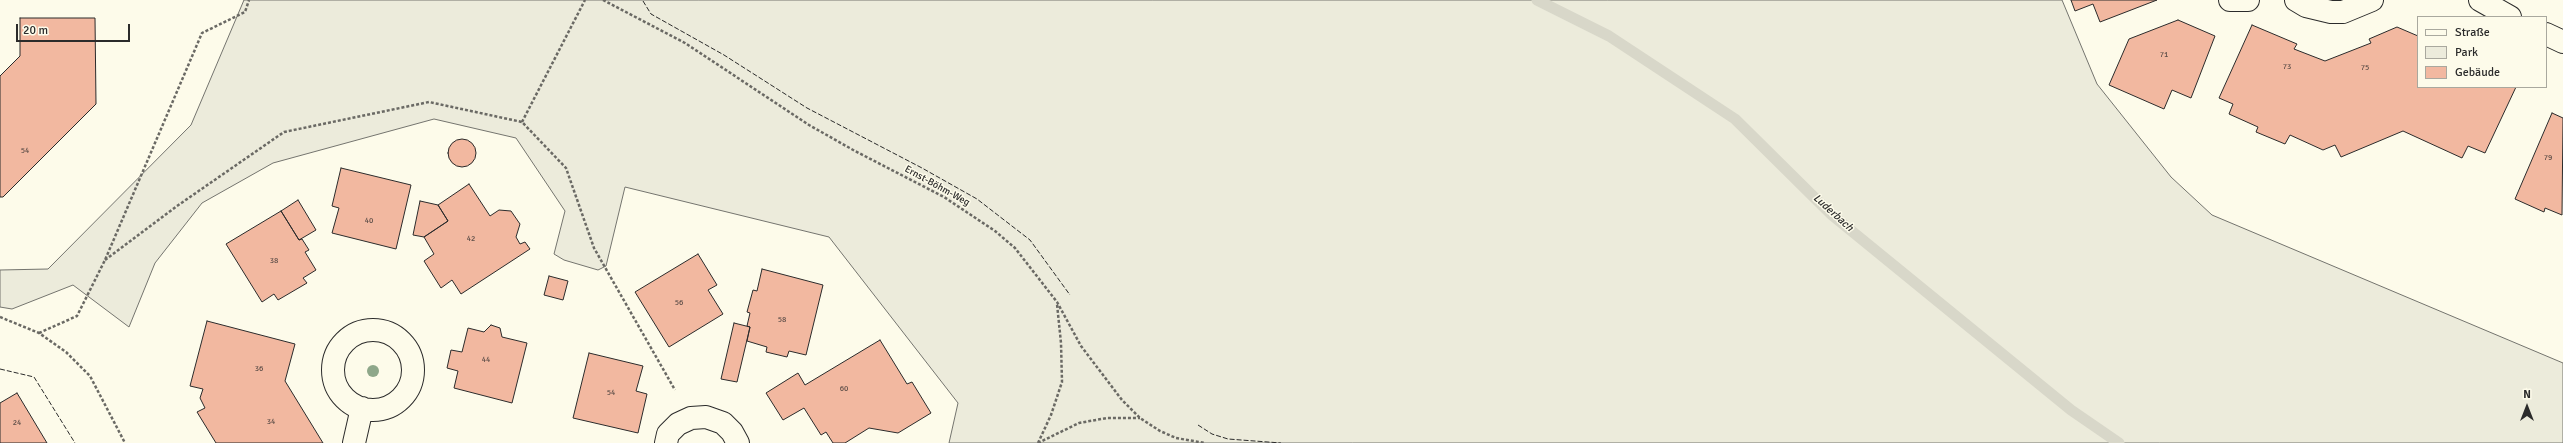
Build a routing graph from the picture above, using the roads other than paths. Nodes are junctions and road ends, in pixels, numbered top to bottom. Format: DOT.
graph roads {
  1 [pos="2230,0"];
  2 [pos="2248,0"];
  3 [pos="2296,0"];
  4 [pos="2372,0"];
  5 [pos="2480,0"];
  6 [pos="2508,16"];
  7 [pos="2547,34"];
  8 [pos="2563,42"];
  9 [pos="362,408"];
  10 [pos="354,443"];
  11 [pos="666,443"];
  12 [pos="738,443"];
  1 -- 2 [label="street"];
  3 -- 4 [label="street"];
  5 -- 6 [label="street"];
  7 -- 8 [label="street"];
  9 -- 10 [label="street"];
  11 -- 12 [label="street"];
}
